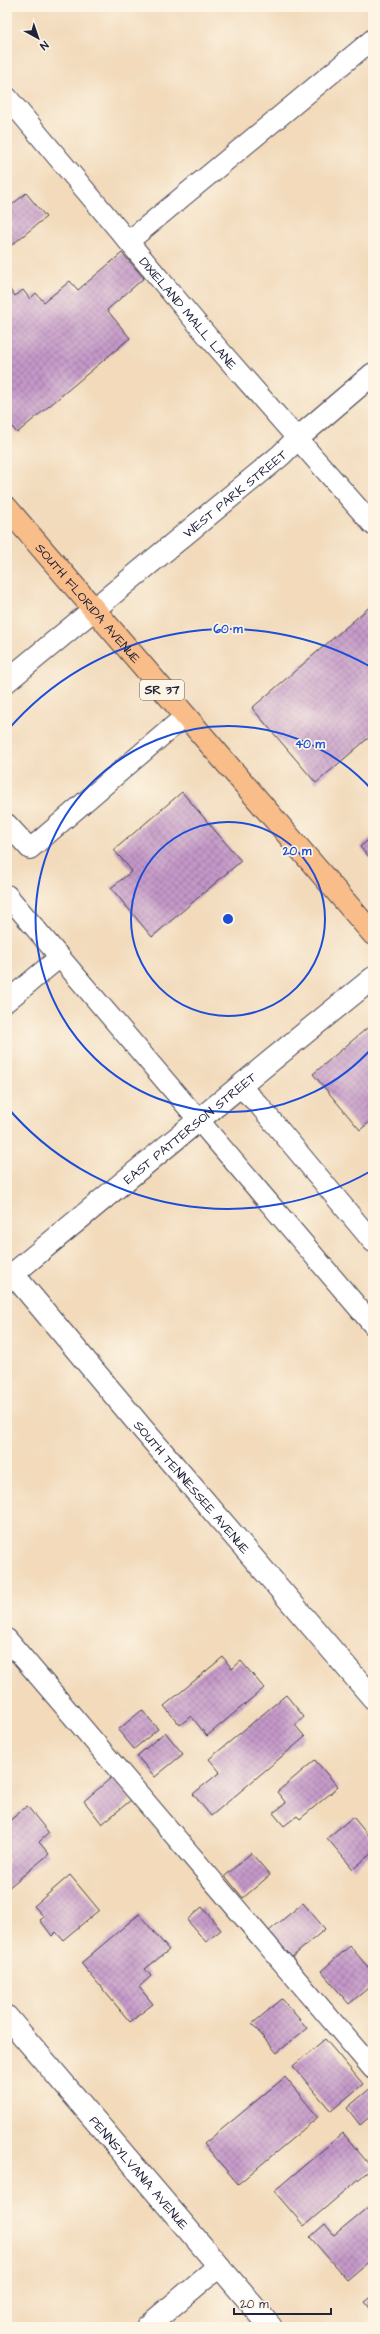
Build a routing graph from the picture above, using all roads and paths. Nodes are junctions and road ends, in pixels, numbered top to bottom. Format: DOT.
graph roads {
  1 [pos="373,39"];
  2 [pos="7,97"];
  3 [pos="130,242"];
  4 [pos="373,374"];
  5 [pos="298,438"];
  6 [pos="7,508"];
  7 [pos="373,525"];
  8 [pos="94,609"];
  9 [pos="7,681"];
  10 [pos="185,716"];
  11 [pos="7,824"];
  12 [pos="7,896"];
  13 [pos="373,934"];
  14 [pos="60,957"];
  15 [pos="373,978"];
  16 [pos="7,1001"];
  17 [pos="239,1086"];
  18 [pos="199,1119"];
  19 [pos="373,1242"];
  20 [pos="10,1277"];
  21 [pos="373,1325"];
  22 [pos="7,1639"];
  23 [pos="373,1698"];
  24 [pos="7,2017"];
  25 [pos="373,2069"];
  26 [pos="219,2266"];
  27 [pos="147,2327"];
  28 [pos="271,2327"];
  1 -- 3 [label="lane"];
  2 -- 3 [label="lane, DIXIELAND MALL LANE"];
  3 -- 5 [label="lane, DIXIELAND MALL LANE"];
  4 -- 5 [label="street, WEST PARK STREET"];
  5 -- 7 [label="lane, DIXIELAND MALL LANE"];
  5 -- 8 [label="street, WEST PARK STREET"];
  6 -- 8 [label="main road, SOUTH FLORIDA AVENUE / SR 37"];
  8 -- 9 [label="street, WEST PARK STREET"];
  8 -- 10 [label="main road, SOUTH FLORIDA AVENUE / SR 37"];
  10 -- 11 [label="lane"];
  10 -- 13 [label="main road, SOUTH FLORIDA AVENUE / SR 37"];
  12 -- 14 [label="lane"];
  14 -- 16 [label="lane"];
  14 -- 18 [label="lane"];
  15 -- 17 [label="street, EAST PATTERSON STREET"];
  17 -- 18 [label="street, EAST PATTERSON STREET"];
  17 -- 19 [label="lane"];
  18 -- 20 [label="street, EAST PATTERSON STREET"];
  18 -- 21 [label="lane"];
  20 -- 23 [label="street, SOUTH TENNESSEE AVENUE"];
  22 -- 25 [label="lane"];
  24 -- 26 [label="street, PENNSYLVANIA AVENUE"];
  26 -- 27 [label="street"];
  26 -- 28 [label="street, PENNSYLVANIA AVENUE"];
}
